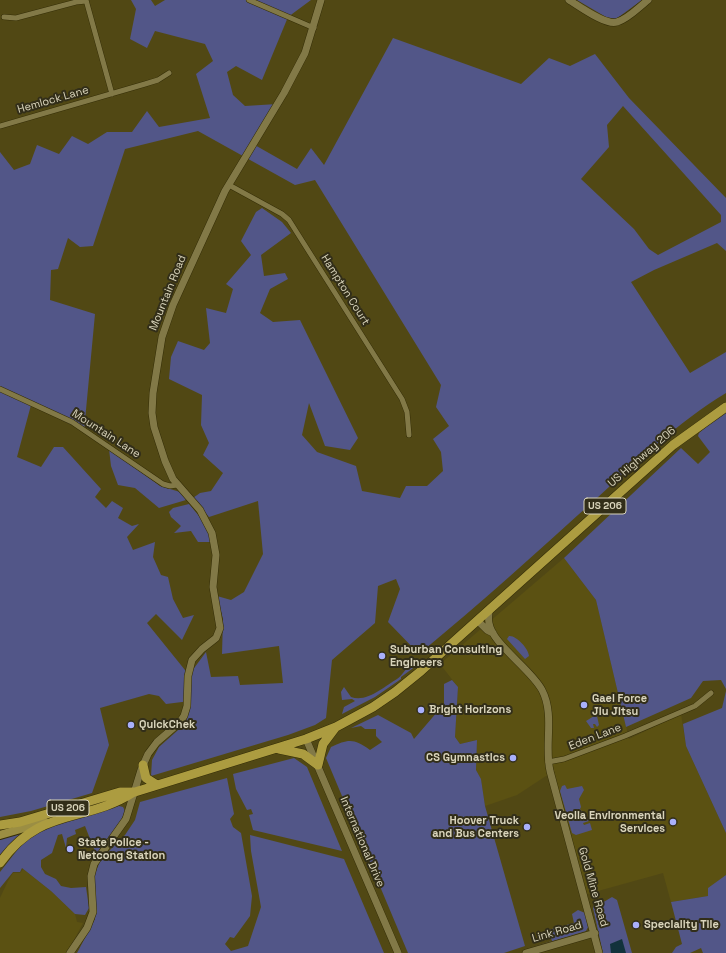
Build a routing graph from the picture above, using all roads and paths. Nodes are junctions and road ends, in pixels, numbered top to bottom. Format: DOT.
graph roads {
  1 [pos="86,0"];
  2 [pos="249,0"];
  3 [pos="322,0"];
  4 [pos="569,0"];
  5 [pos="648,0"];
  6 [pos="4,17"];
  7 [pos="314,28"];
  8 [pos="169,73"];
  9 [pos="112,94"];
  10 [pos="0,126"];
  11 [pos="228,185"];
  12 [pos="0,389"];
  13 [pos="726,407"];
  14 [pos="409,435"];
  15 [pos="177,485"];
  16 [pos="489,610"];
  17 [pos="478,621"];
  18 [pos="493,634"];
  19 [pos="711,693"];
  20 [pos="336,726"];
  21 [pos="306,739"];
  22 [pos="276,749"];
  23 [pos="548,762"];
  24 [pos="143,765"];
  25 [pos="318,765"];
  26 [pos="157,785"];
  27 [pos="135,792"];
  28 [pos="53,820"];
  29 [pos="0,825"];
  30 [pos="0,834"];
  31 [pos="0,863"];
  32 [pos="595,933"];
  33 [pos="70,953"];
  34 [pos="398,953"];
  35 [pos="526,953"];
  36 [pos="599,953"];
  1 -- 6 [label="street"];
  1 -- 9 [label="street"];
  2 -- 7 [label="street"];
  3 -- 7 [label="street, Mountain Road"];
  4 -- 5 [label="street"];
  7 -- 11 [label="street, Mountain Road"];
  8 -- 9 [label="street, Hemlock Lane"];
  9 -- 10 [label="street, Hemlock Lane"];
  11 -- 14 [label="street, Hampton Court"];
  11 -- 15 [label="street, Mountain Road"];
  12 -- 15 [label="street, Mountain Lane"];
  13 -- 16 [label="highway, US Highway 206 / US 206"];
  15 -- 24 [label="street, Mountain Road"];
  16 -- 17 [label="highway, US 206"];
  16 -- 18 [label="street"];
  17 -- 18 [label="street, Gold Mine Road"];
  17 -- 20 [label="highway, US 206"];
  18 -- 23 [label="street, Gold Mine Road"];
  19 -- 23 [label="street, Eden Lane"];
  20 -- 21 [label="highway, US 206"];
  20 -- 25 [label="highway"];
  21 -- 22 [label="highway, US 206"];
  21 -- 25 [label="street, International Drive"];
  22 -- 25 [label="highway"];
  22 -- 26 [label="highway, US 206"];
  23 -- 32 [label="street, Gold Mine Road"];
  24 -- 26 [label="highway"];
  24 -- 27 [label="street, Mountain Road"];
  25 -- 34 [label="street, International Drive"];
  26 -- 27 [label="highway, US 206"];
  27 -- 28 [label="highway, US 206"];
  27 -- 29 [label="highway, US 206"];
  27 -- 33 [label="street, Mountain Road"];
  28 -- 30 [label="main road"];
  28 -- 31 [label="highway, US 206"];
  32 -- 35 [label="street, Link Road"];
  32 -- 36 [label="street, Gold Mine Road"];
}
